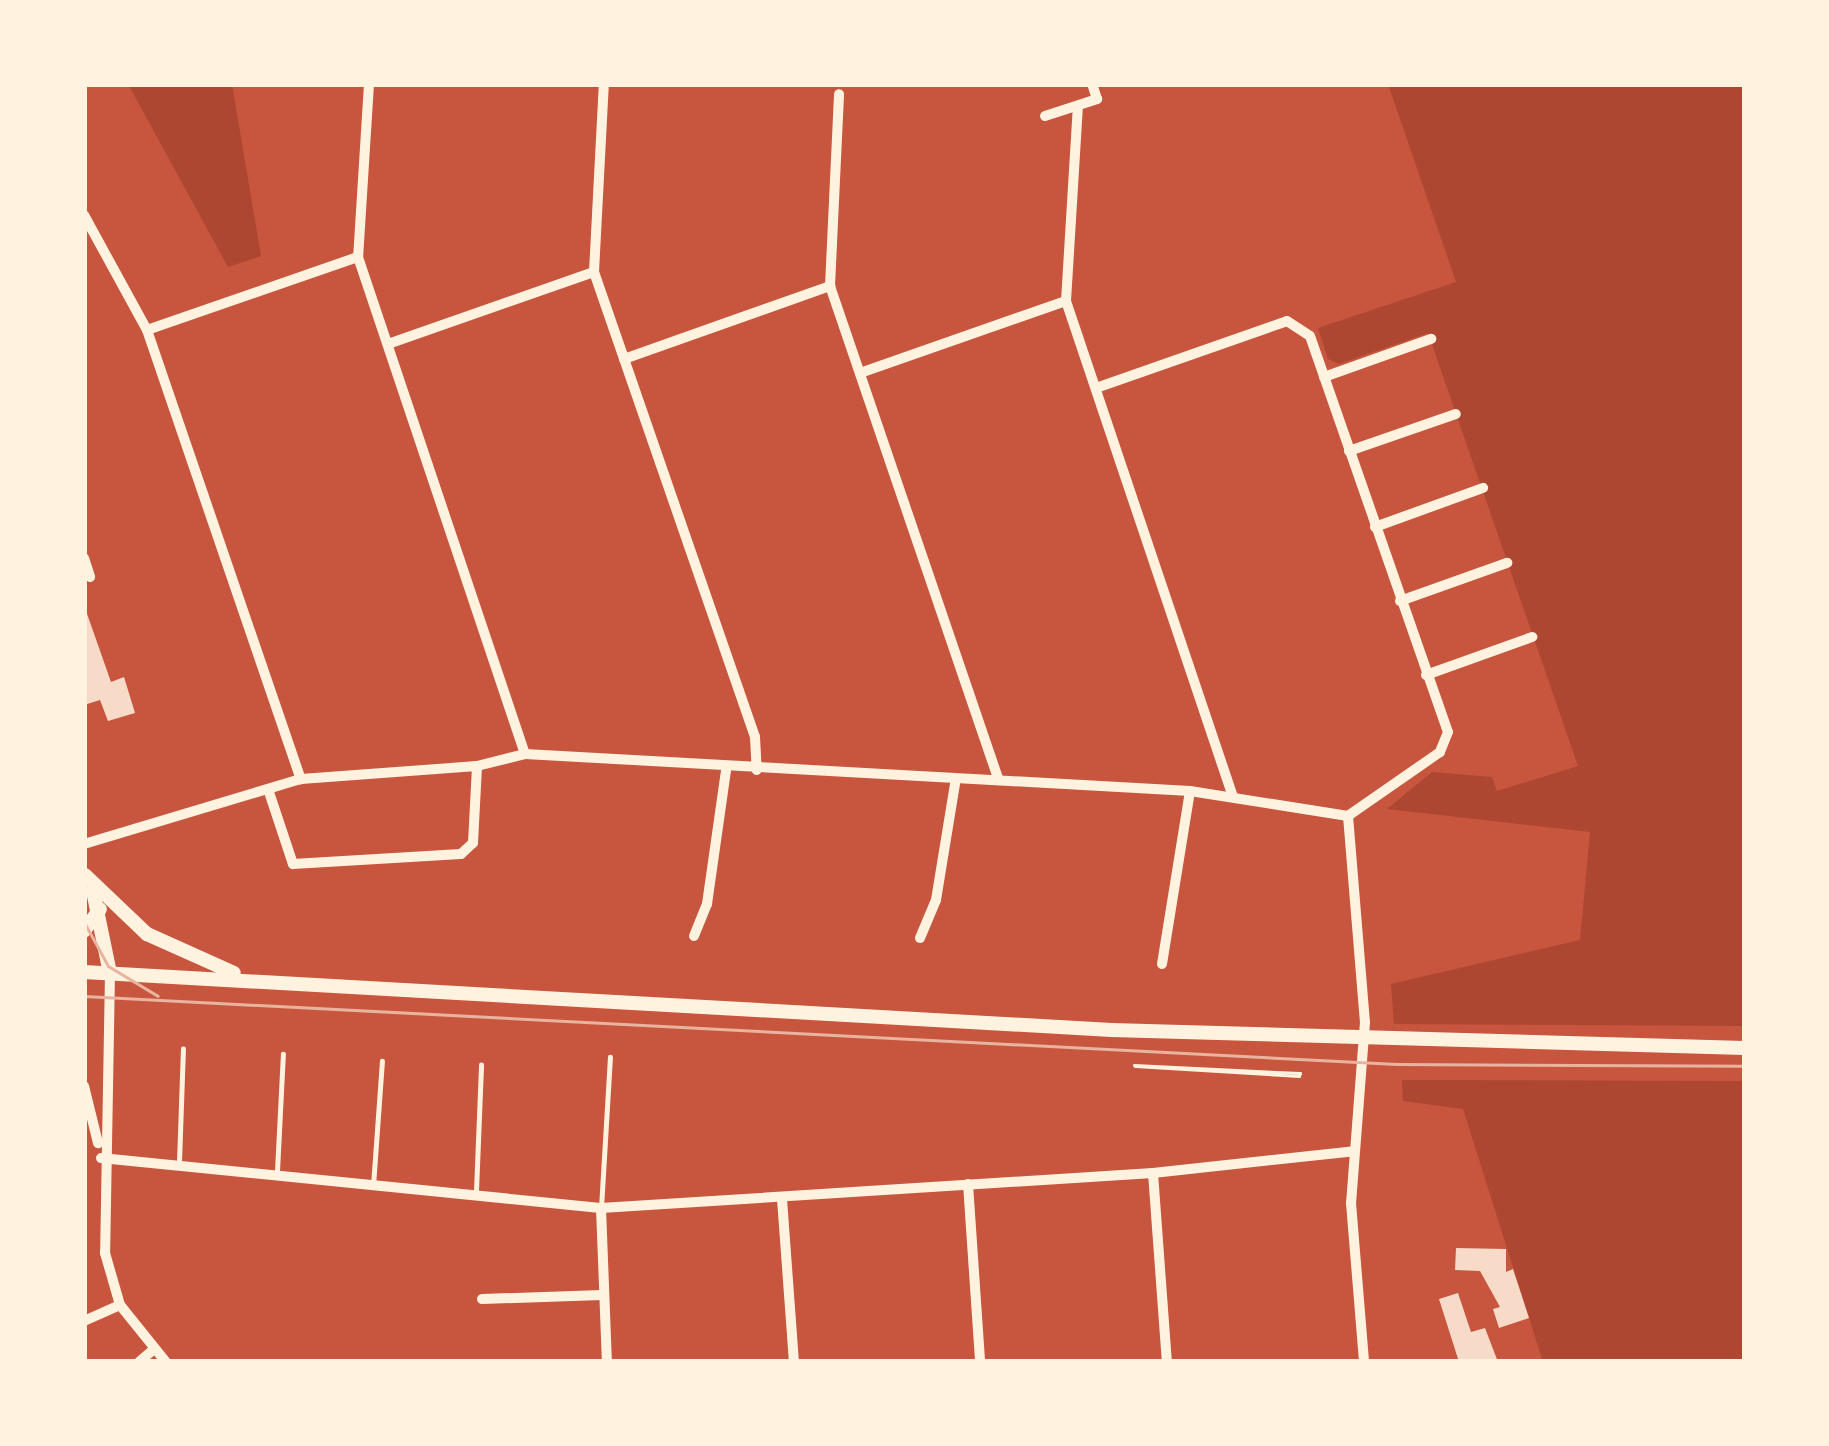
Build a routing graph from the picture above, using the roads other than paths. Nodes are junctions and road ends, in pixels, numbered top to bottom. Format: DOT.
graph roads {
  1 [pos="370,84"];
  2 [pos="604,84"];
  3 [pos="1091,84"];
  4 [pos="839,94"];
  5 [pos="1078,106"];
  6 [pos="1045,116"];
  7 [pos="84,215"];
  8 [pos="358,257"];
  9 [pos="594,272"];
  10 [pos="830,286"];
  11 [pos="1066,302"];
  12 [pos="148,330"];
  13 [pos="1431,339"];
  14 [pos="388,344"];
  15 [pos="624,358"];
  16 [pos="860,373"];
  17 [pos="1324,377"];
  18 [pos="1096,388"];
  19 [pos="1456,415"];
  20 [pos="1349,452"];
  21 [pos="1483,488"];
  22 [pos="1375,526"];
  23 [pos="84,558"];
  24 [pos="1507,563"];
  25 [pos="90,577"];
  26 [pos="1400,601"];
  27 [pos="1532,637"];
  28 [pos="1426,675"];
  29 [pos="525,754"];
  30 [pos="477,766"];
  31 [pos="726,770"];
  32 [pos="757,770"];
  33 [pos="998,778"];
  34 [pos="302,779"];
  35 [pos="955,784"];
  36 [pos="1190,791"];
  37 [pos="268,792"];
  38 [pos="1234,797"];
  39 [pos="1348,817"];
  40 [pos="84,844"];
  41 [pos="85,874"];
  42 [pos="100,909"];
  43 [pos="84,931"];
  44 [pos="694,936"];
  45 [pos="920,938"];
  46 [pos="1162,964"];
  47 [pos="84,972"];
  48 [pos="110,973"];
  49 [pos="256,980"];
  50 [pos="1363,1040"];
  51 [pos="1745,1048"];
  52 [pos="183,1049"];
  53 [pos="283,1054"];
  54 [pos="610,1058"];
  55 [pos="382,1061"];
  56 [pos="481,1065"];
  57 [pos="84,1086"];
  58 [pos="1354,1151"];
  59 [pos="101,1158"];
  60 [pos="178,1168"];
  61 [pos="1153,1173"];
  62 [pos="277,1177"];
  63 [pos="968,1184"];
  64 [pos="373,1186"];
  65 [pos="476,1197"];
  66 [pos="782,1199"];
  67 [pos="601,1208"];
  68 [pos="602,1295"];
  69 [pos="482,1299"];
  70 [pos="121,1305"];
  71 [pos="84,1321"];
  72 [pos="153,1350"];
  73 [pos="139,1362"];
  74 [pos="166,1362"];
  75 [pos="607,1362"];
  76 [pos="794,1362"];
  77 [pos="980,1362"];
  78 [pos="1167,1362"];
  79 [pos="1364,1362"];
  1 -- 8 [label="street"];
  2 -- 9 [label="street"];
  3 -- 5 [label="street"];
  4 -- 10 [label="street"];
  5 -- 6 [label="street"];
  5 -- 11 [label="street"];
  7 -- 12 [label="street"];
  8 -- 12 [label="street"];
  8 -- 14 [label="street"];
  9 -- 14 [label="street"];
  9 -- 15 [label="street"];
  10 -- 15 [label="street"];
  10 -- 16 [label="street"];
  11 -- 16 [label="street"];
  11 -- 18 [label="street"];
  12 -- 34 [label="street"];
  13 -- 17 [label="street"];
  14 -- 29 [label="street"];
  15 -- 32 [label="street"];
  16 -- 33 [label="street"];
  17 -- 18 [label="street"];
  17 -- 20 [label="street"];
  18 -- 38 [label="street"];
  19 -- 20 [label="street"];
  20 -- 22 [label="street"];
  21 -- 22 [label="street"];
  22 -- 26 [label="street"];
  23 -- 25 [label="street"];
  24 -- 26 [label="street"];
  26 -- 28 [label="street"];
  27 -- 28 [label="street"];
  28 -- 39 [label="street"];
  29 -- 30 [label="street"];
  29 -- 31 [label="street"];
  30 -- 34 [label="street"];
  30 -- 37 [label="street"];
  31 -- 32 [label="street"];
  31 -- 44 [label="street"];
  32 -- 35 [label="street"];
  33 -- 35 [label="street"];
  33 -- 36 [label="street"];
  34 -- 37 [label="street"];
  35 -- 45 [label="street"];
  36 -- 38 [label="street"];
  36 -- 46 [label="street"];
  37 -- 40 [label="street"];
  38 -- 39 [label="street"];
  39 -- 50 [label="street"];
  41 -- 42 [label="street"];
  41 -- 49 [label="street"];
  42 -- 43 [label="street"];
  42 -- 48 [label="street"];
  47 -- 48 [label="street"];
  48 -- 49 [label="street"];
  48 -- 59 [label="street"];
  49 -- 50 [label="street"];
  50 -- 51 [label="street"];
  50 -- 58 [label="street"];
  52 -- 60 [label="lane"];
  53 -- 62 [label="lane"];
  54 -- 67 [label="lane"];
  55 -- 64 [label="lane"];
  56 -- 65 [label="lane"];
  57 -- 59 [label="street"];
  58 -- 61 [label="street"];
  58 -- 79 [label="street"];
  59 -- 60 [label="street"];
  59 -- 70 [label="street"];
  60 -- 62 [label="street"];
  61 -- 63 [label="street"];
  61 -- 78 [label="street"];
  62 -- 64 [label="street"];
  63 -- 66 [label="street"];
  63 -- 77 [label="street"];
  64 -- 65 [label="street"];
  65 -- 67 [label="street"];
  66 -- 67 [label="street"];
  66 -- 76 [label="street"];
  67 -- 68 [label="street"];
  68 -- 69 [label="street"];
  68 -- 75 [label="street"];
  70 -- 71 [label="street"];
  70 -- 72 [label="street"];
  72 -- 73 [label="street"];
  72 -- 74 [label="street"];
}
